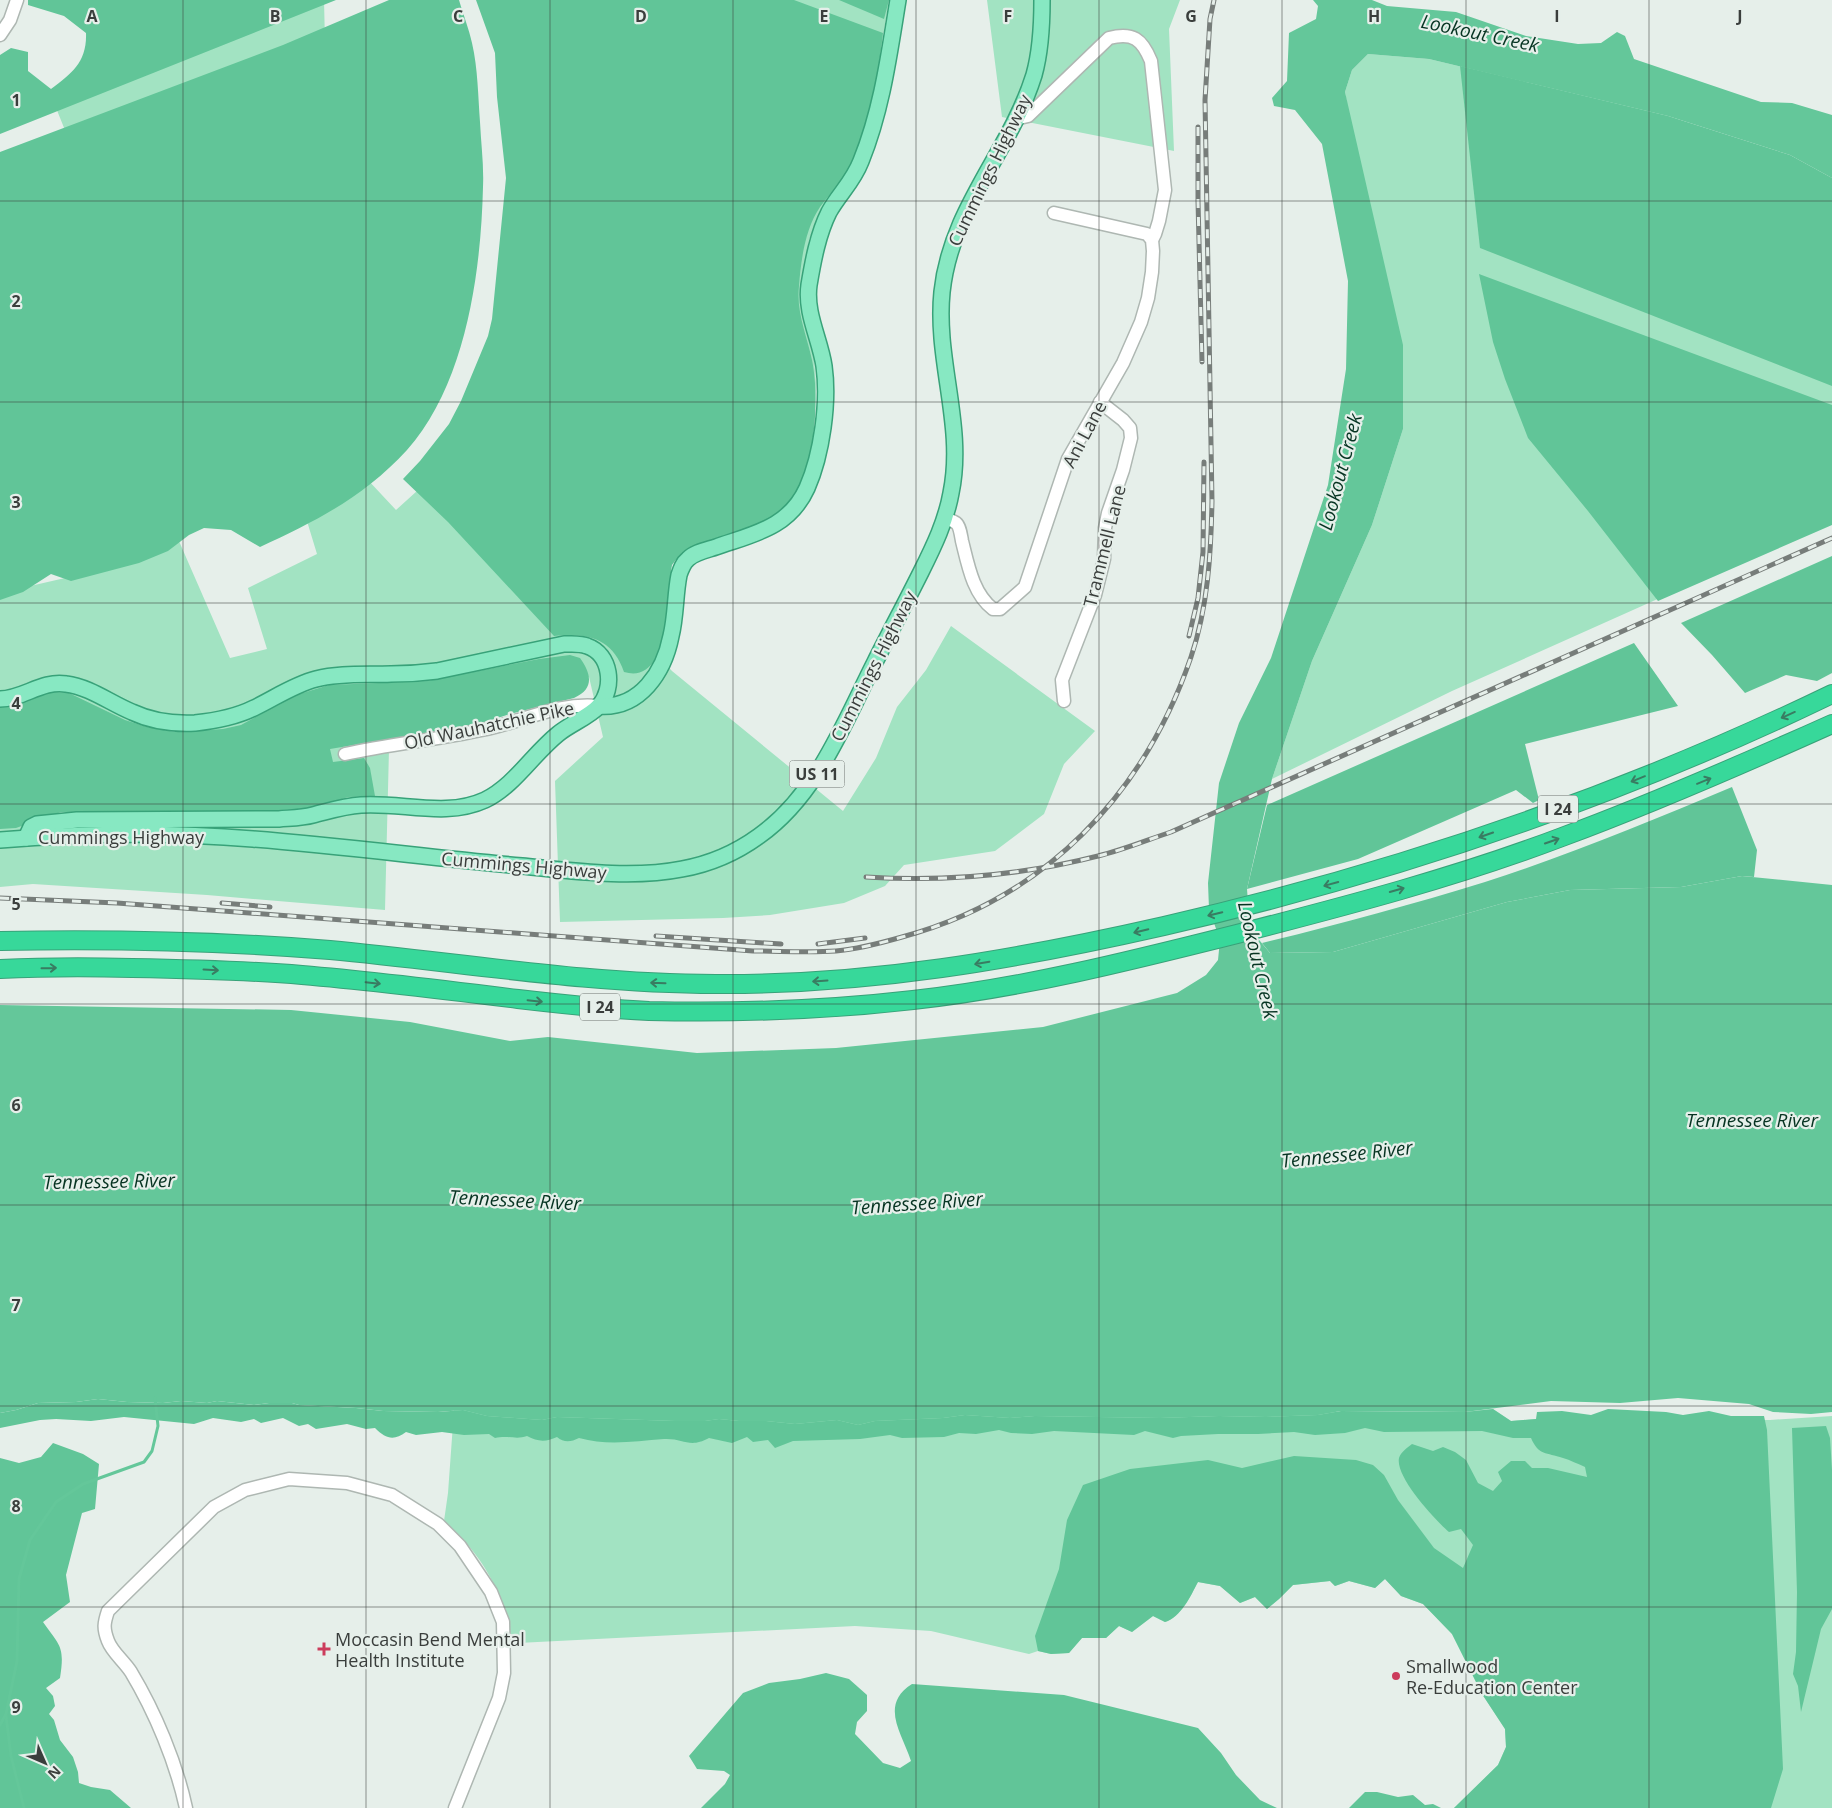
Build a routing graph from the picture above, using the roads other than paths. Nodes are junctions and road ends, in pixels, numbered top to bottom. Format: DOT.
graph roads {
  1 [pos="17,0"];
  2 [pos="898,0"];
  3 [pos="1042,0"];
  4 [pos="0,35"];
  5 [pos="1015,119"];
  6 [pos="1054,213"];
  7 [pos="1152,240"];
  8 [pos="1100,402"];
  9 [pos="944,518"];
  10 [pos="1832,694"];
  11 [pos="0,699"];
  12 [pos="1064,701"];
  13 [pos="599,706"];
  14 [pos="1832,724"];
  15 [pos="345,754"];
  16 [pos="26,838"];
  17 [pos="0,840"];
  18 [pos="0,941"];
  19 [pos="0,969"];
  20 [pos="186,1808"];
  21 [pos="455,1808"];
  1 -- 4 [label="street"];
  2 -- 13 [label="main road, Old Wauhatchie Pike"];
  3 -- 5 [label="main road, Cummings Highway / US 11"];
  5 -- 7 [label="street, Ani Lane"];
  5 -- 9 [label="main road, Cummings Highway / US 11"];
  6 -- 7 [label="street"];
  7 -- 8 [label="street, Ani Lane"];
  8 -- 9 [label="street, Ani Lane"];
  8 -- 12 [label="street, Trammell Lane"];
  9 -- 16 [label="main road, Cummings Highway / US 11"];
  10 -- 18 [label="highway, I 24, one-way"];
  11 -- 13 [label="main road"];
  13 -- 15 [label="street, Old Wauhatchie Pike"];
  13 -- 16 [label="main road"];
  19 -- 14 [label="highway, I 24, one-way"];
  16 -- 17 [label="main road, Cummings Highway / US 11"];
  20 -- 21 [label="street"];
}
